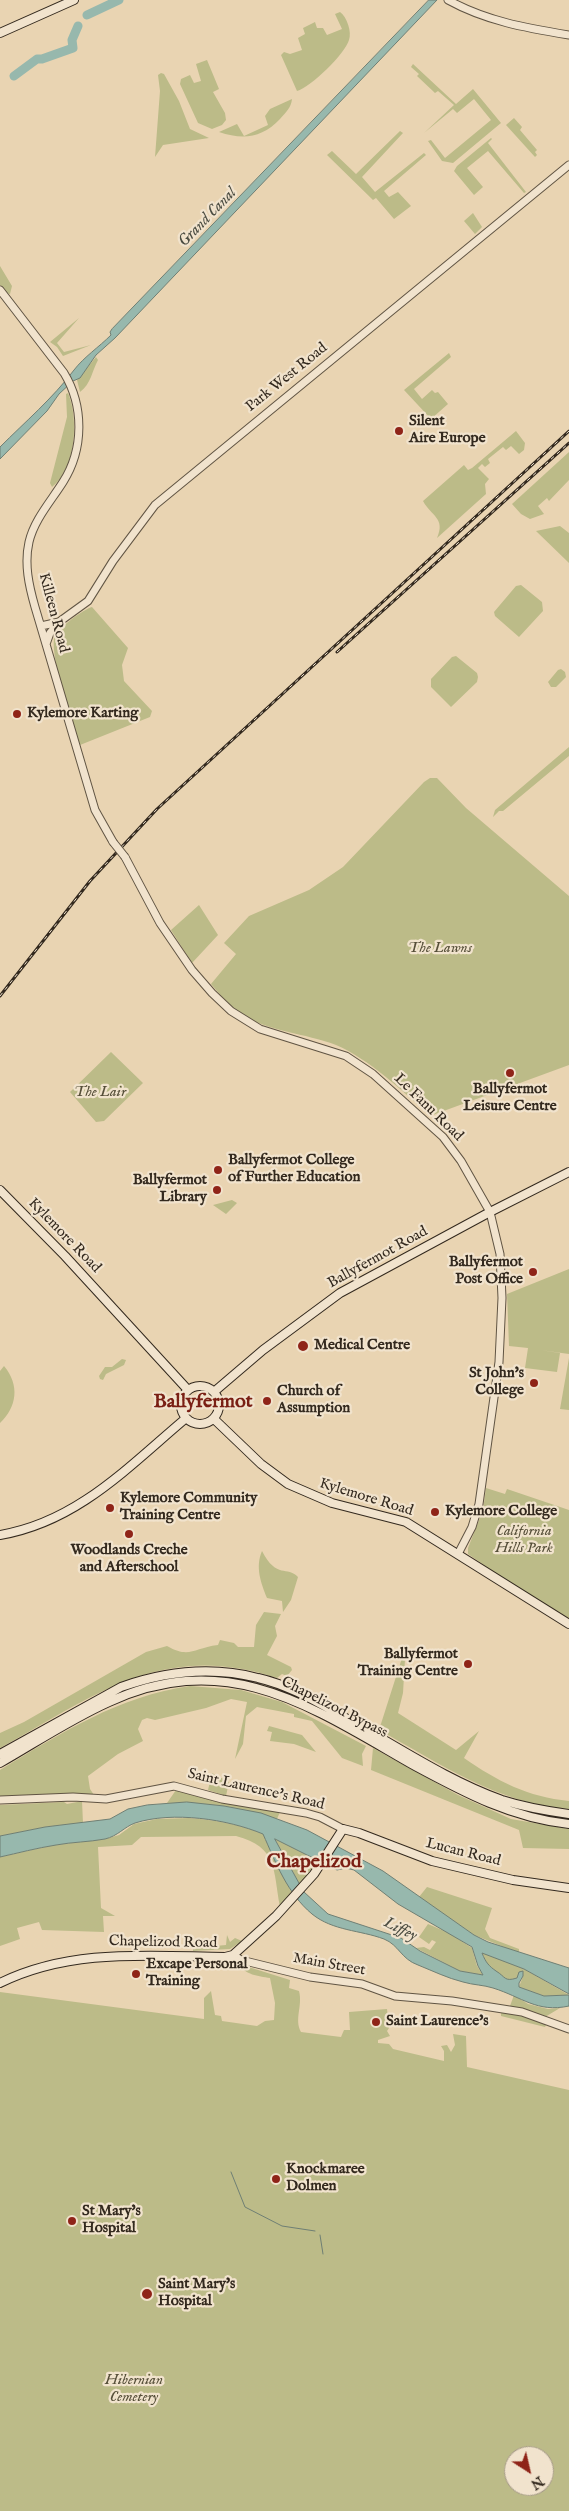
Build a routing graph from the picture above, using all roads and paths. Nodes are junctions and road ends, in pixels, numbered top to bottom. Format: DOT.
graph roads {
  1 [pos="74,0"];
  2 [pos="449,0"];
  3 [pos="0,33"];
  4 [pos="569,35"];
  5 [pos="569,165"];
  6 [pos="0,290"];
  7 [pos="59,622"];
  8 [pos="41,626"];
  9 [pos="46,644"];
  10 [pos="125,857"];
  11 [pos="569,1172"];
  12 [pos="0,1190"];
  13 [pos="490,1212"];
  14 [pos="188,1390"];
  15 [pos="215,1391"];
  16 [pos="186,1419"];
  17 [pos="214,1419"];
  18 [pos="0,1535"];
  19 [pos="458,1554"];
  20 [pos="569,1624"];
  21 [pos="0,1754"];
  22 [pos="0,1764"];
  23 [pos="0,1800"];
  24 [pos="569,1814"];
  25 [pos="569,1824"];
  26 [pos="343,1829"];
  27 [pos="354,1832"];
  28 [pos="569,1888"];
  29 [pos="233,1955"];
  30 [pos="0,1983"];
  31 [pos="569,2028"];
  1 -- 3 [label="main road"];
  2 -- 4 [label="street"];
  5 -- 7 [label="street, Park West Road"];
  6 -- 8 [label="street, Killeen Road"];
  7 -- 8 [label="street, Park West Road"];
  7 -- 9 [label="street"];
  8 -- 9 [label="street, Killeen Road"];
  9 -- 10 [label="street, Killeen Road, bridge"];
  10 -- 13 [label="street, Le Fanu Road"];
  11 -- 13 [label="main road, Ballyfermot Road"];
  12 -- 14 [label="main road, Kylemore Road"];
  13 -- 15 [label="main road, Ballyfermot Road"];
  13 -- 19 [label="street, Le Fanu Road"];
  14 -- 15 [label="main road"];
  14 -- 16 [label="main road"];
  15 -- 17 [label="main road"];
  16 -- 17 [label="main road"];
  16 -- 18 [label="main road"];
  17 -- 19 [label="main road, Kylemore Road"];
  19 -- 20 [label="main road, Kylemore Road"];
  21 -- 24 [label="main road, Chapelizod Bypass"];
  22 -- 25 [label="main road, Chapelizod Bypass"];
  23 -- 26 [label="street, Saint Laurence's Road"];
  26 -- 27 [label="main road, Saint Laurence's Road"];
  26 -- 29 [label="main road, Chapelizod Road"];
  27 -- 28 [label="main road, Lucan Road"];
  29 -- 30 [label="main road, Chapelizod Road"];
  29 -- 31 [label="street, Main Street"];
}
